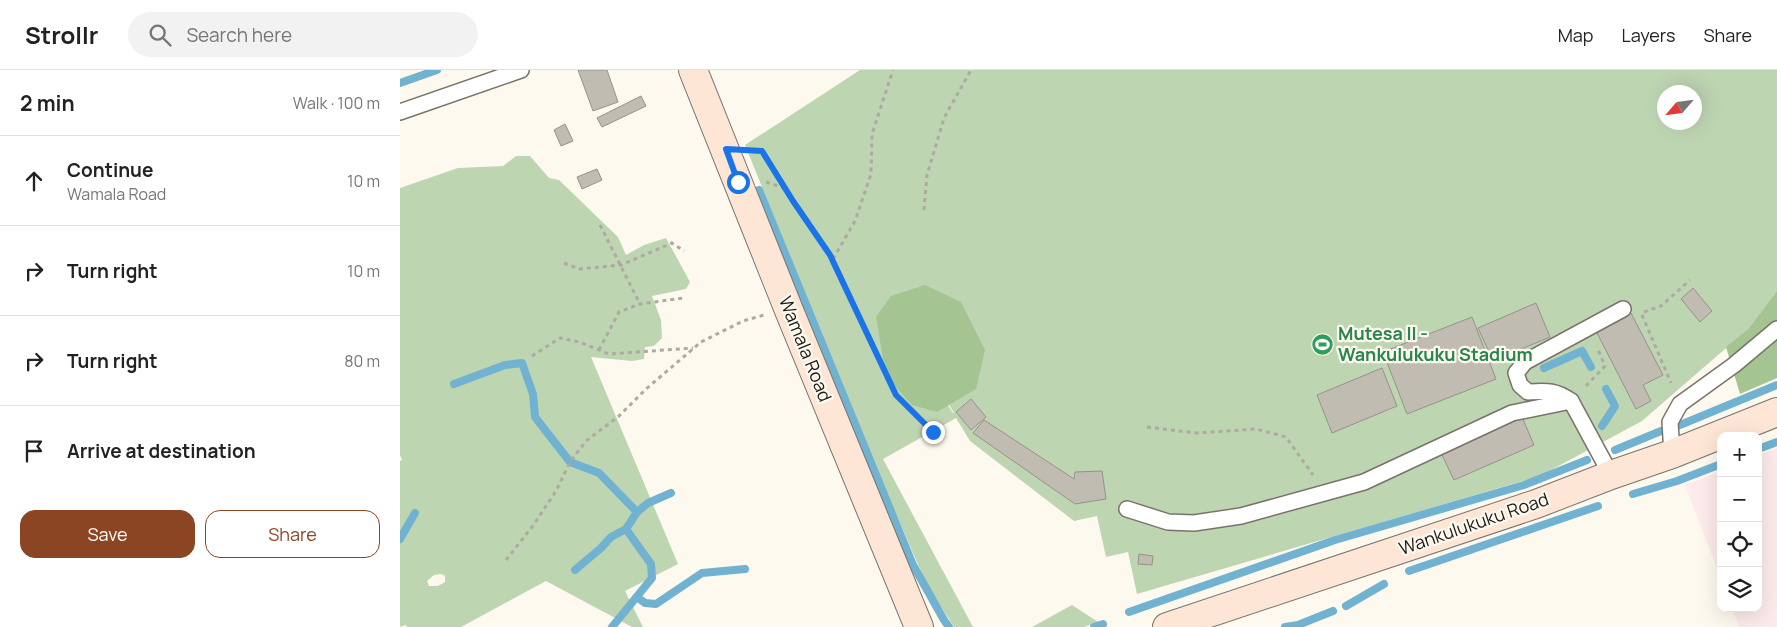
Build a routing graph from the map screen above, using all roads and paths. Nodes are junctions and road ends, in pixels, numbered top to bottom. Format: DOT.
graph roads {
  1 [pos="521,70"];
  2 [pos="693,70"];
  3 [pos="893,70"];
  4 [pos="971,70"];
  5 [pos="400,112"];
  6 [pos="726,149"];
  7 [pos="924,210"];
  8 [pos="600,225"];
  9 [pos="684,251"];
  10 [pos="832,260"];
  11 [pos="564,263"];
  12 [pos="621,265"];
  13 [pos="1690,280"];
  14 [pos="683,298"];
  15 [pos="640,304"];
  16 [pos="788,308"];
  17 [pos="1624,309"];
  18 [pos="1588,329"];
  19 [pos="1777,329"];
  20 [pos="694,348"];
  21 [pos="599,350"];
  22 [pos="532,356"];
  23 [pos="1671,383"];
  24 [pos="1571,401"];
  25 [pos="1777,412"];
  26 [pos="1147,427"];
  27 [pos="933,432"];
  28 [pos="1672,454"];
  29 [pos="1611,475"];
  30 [pos="1325,492"];
  31 [pos="1127,509"];
  32 [pos="506,560"];
  33 [pos="920,627"];
  34 [pos="1167,627"];
  1 -- 5 [label="lane"];
  2 -- 6 [label="main road, Wamala Road"];
  3 -- 10 [label="path"];
  4 -- 7 [label="path"];
  6 -- 10 [label="path"];
  6 -- 16 [label="main road, Wamala Road"];
  8 -- 12 [label="path"];
  9 -- 12 [label="path"];
  10 -- 27 [label="path"];
  11 -- 12 [label="path"];
  12 -- 15 [label="path"];
  13 -- 23 [label="path"];
  14 -- 15 [label="path"];
  15 -- 21 [label="path"];
  16 -- 20 [label="path"];
  16 -- 33 [label="main road, Wamala Road"];
  17 -- 18 [label="lane"];
  18 -- 24 [label="path"];
  18 -- 24 [label="lane"];
  19 -- 28 [label="lane"];
  20 -- 21 [label="path"];
  20 -- 32 [label="path"];
  21 -- 22 [label="path"];
  24 -- 29 [label="lane"];
  24 -- 30 [label="lane"];
  25 -- 28 [label="main road, Wankulukuku Road"];
  26 -- 30 [label="path"];
  28 -- 29 [label="main road, Wankulukuku Road"];
  29 -- 34 [label="main road, Wankulukuku Road"];
  30 -- 31 [label="lane"];
}
